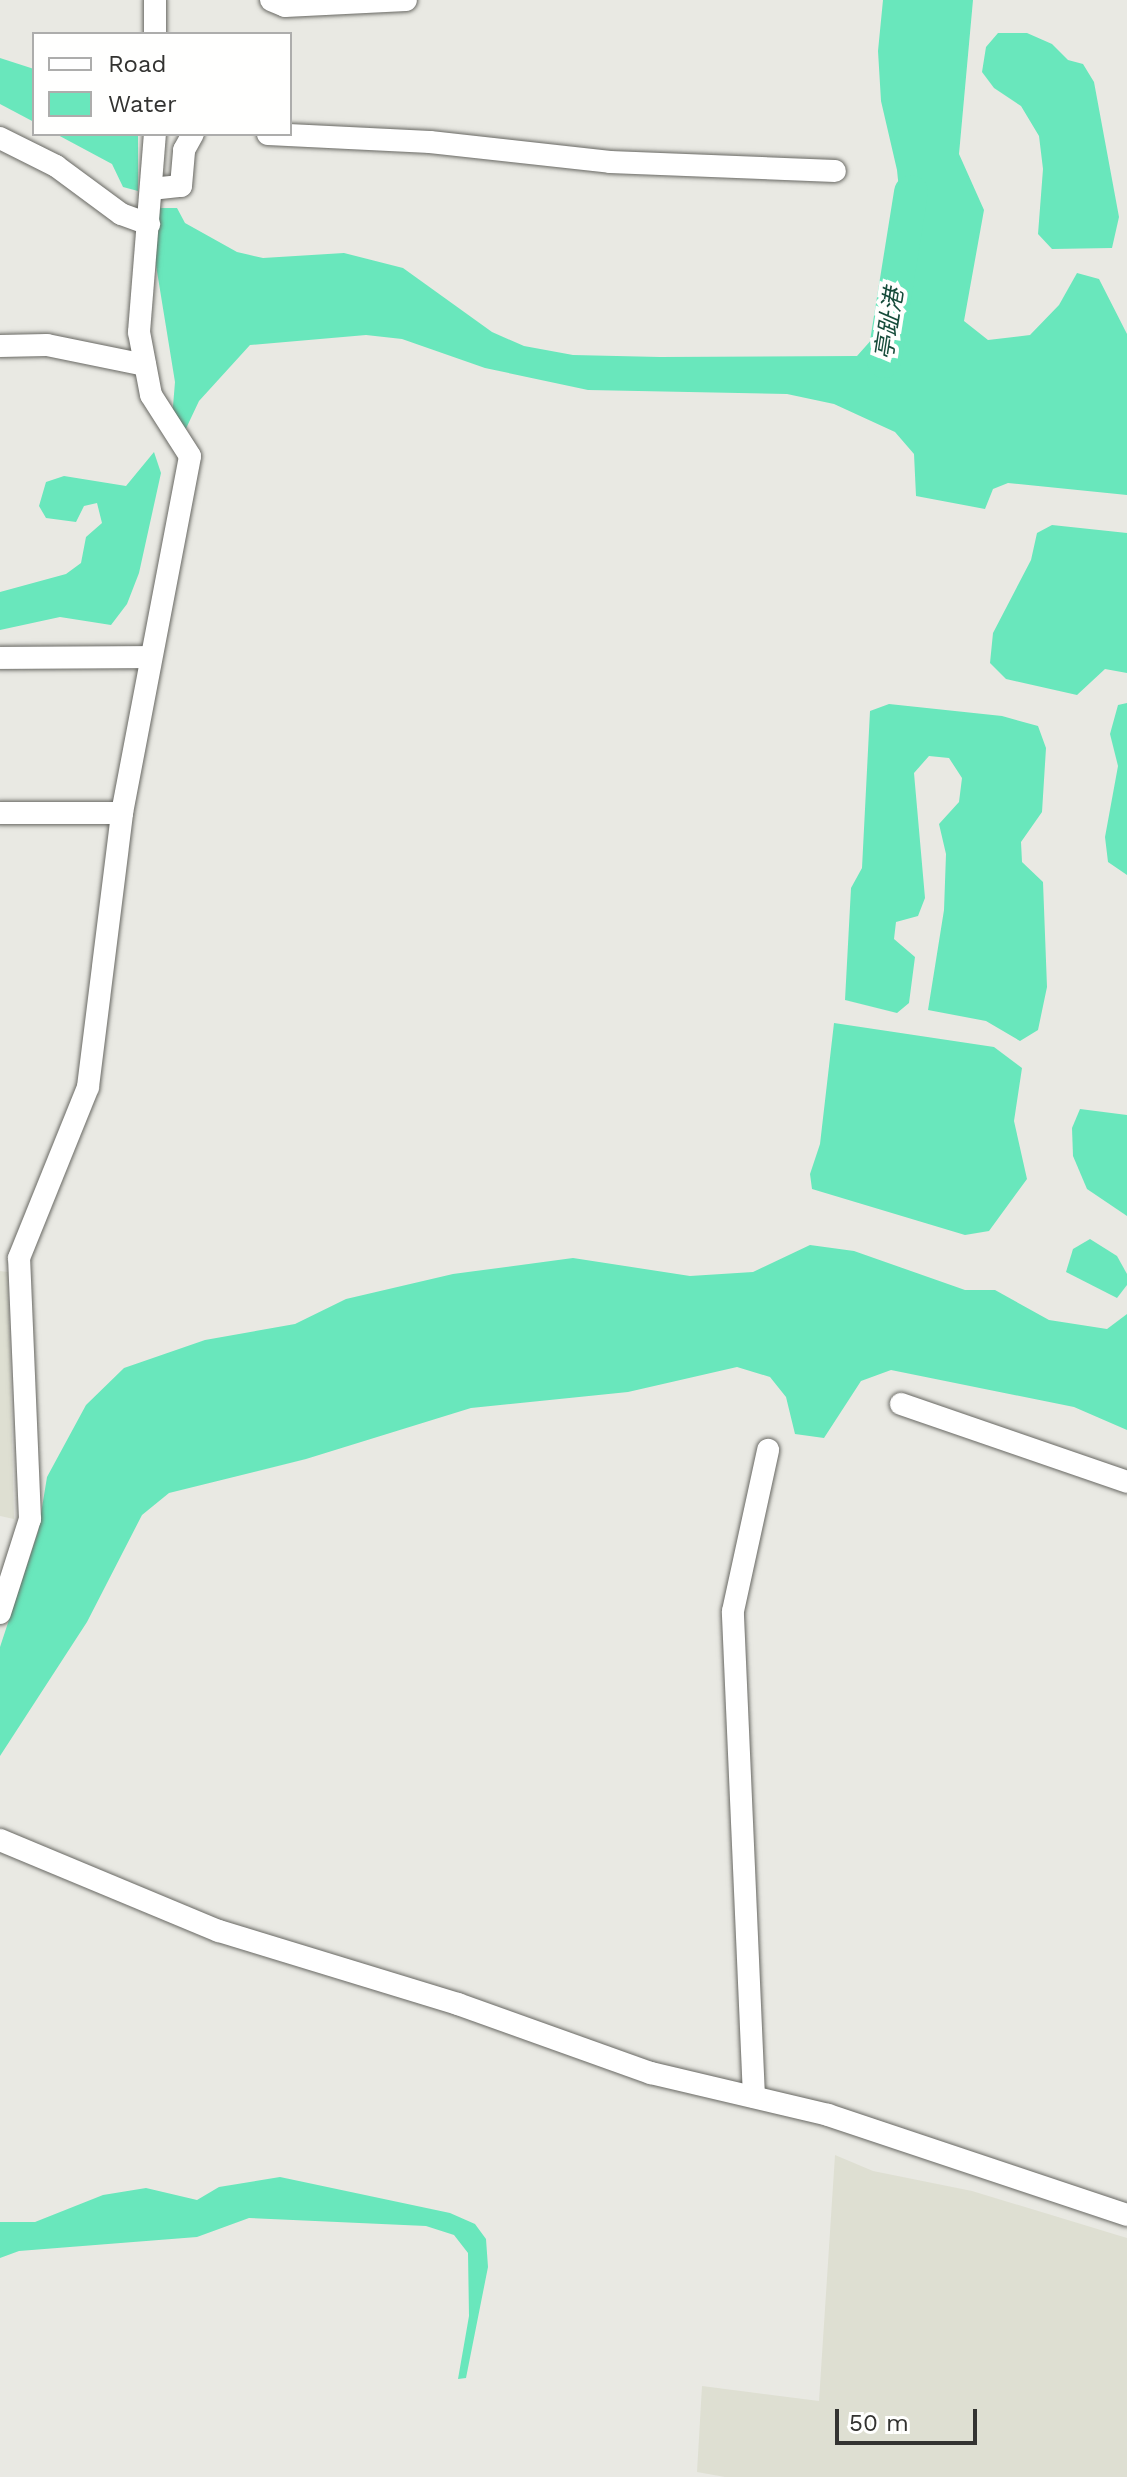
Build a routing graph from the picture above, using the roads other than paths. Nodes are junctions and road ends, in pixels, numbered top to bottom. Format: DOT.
graph roads {
  1 [pos="155,0"];
  2 [pos="271,0"];
  3 [pos="406,0"];
  4 [pos="155,32"];
  5 [pos="292,135"];
  6 [pos="155,136"];
  7 [pos="192,136"];
  8 [pos="0,138"];
  9 [pos="835,171"];
  10 [pos="151,189"];
  11 [pos="149,224"];
  12 [pos="0,346"];
  13 [pos="145,365"];
  14 [pos="150,657"];
  15 [pos="0,658"];
  16 [pos="0,813"];
  17 [pos="122,813"];
  18 [pos="9,1256"];
  19 [pos="901,1404"];
  20 [pos="768,1450"];
  21 [pos="1127,1482"];
  22 [pos="0,1613"];
  23 [pos="0,1840"];
  24 [pos="754,2097"];
  25 [pos="1127,2215"];
  1 -- 4 [label="street"];
  2 -- 3 [label="street"];
  5 -- 9 [label="street"];
  6 -- 10 [label="street"];
  7 -- 10 [label="street"];
  8 -- 11 [label="street"];
  10 -- 11 [label="street"];
  11 -- 13 [label="street"];
  12 -- 13 [label="street"];
  13 -- 14 [label="street"];
  14 -- 15 [label="street"];
  14 -- 17 [label="street"];
  16 -- 17 [label="street"];
  17 -- 18 [label="street"];
  18 -- 22 [label="street"];
  19 -- 21 [label="street"];
  20 -- 24 [label="street"];
  23 -- 24 [label="street"];
  24 -- 25 [label="street"];
}
